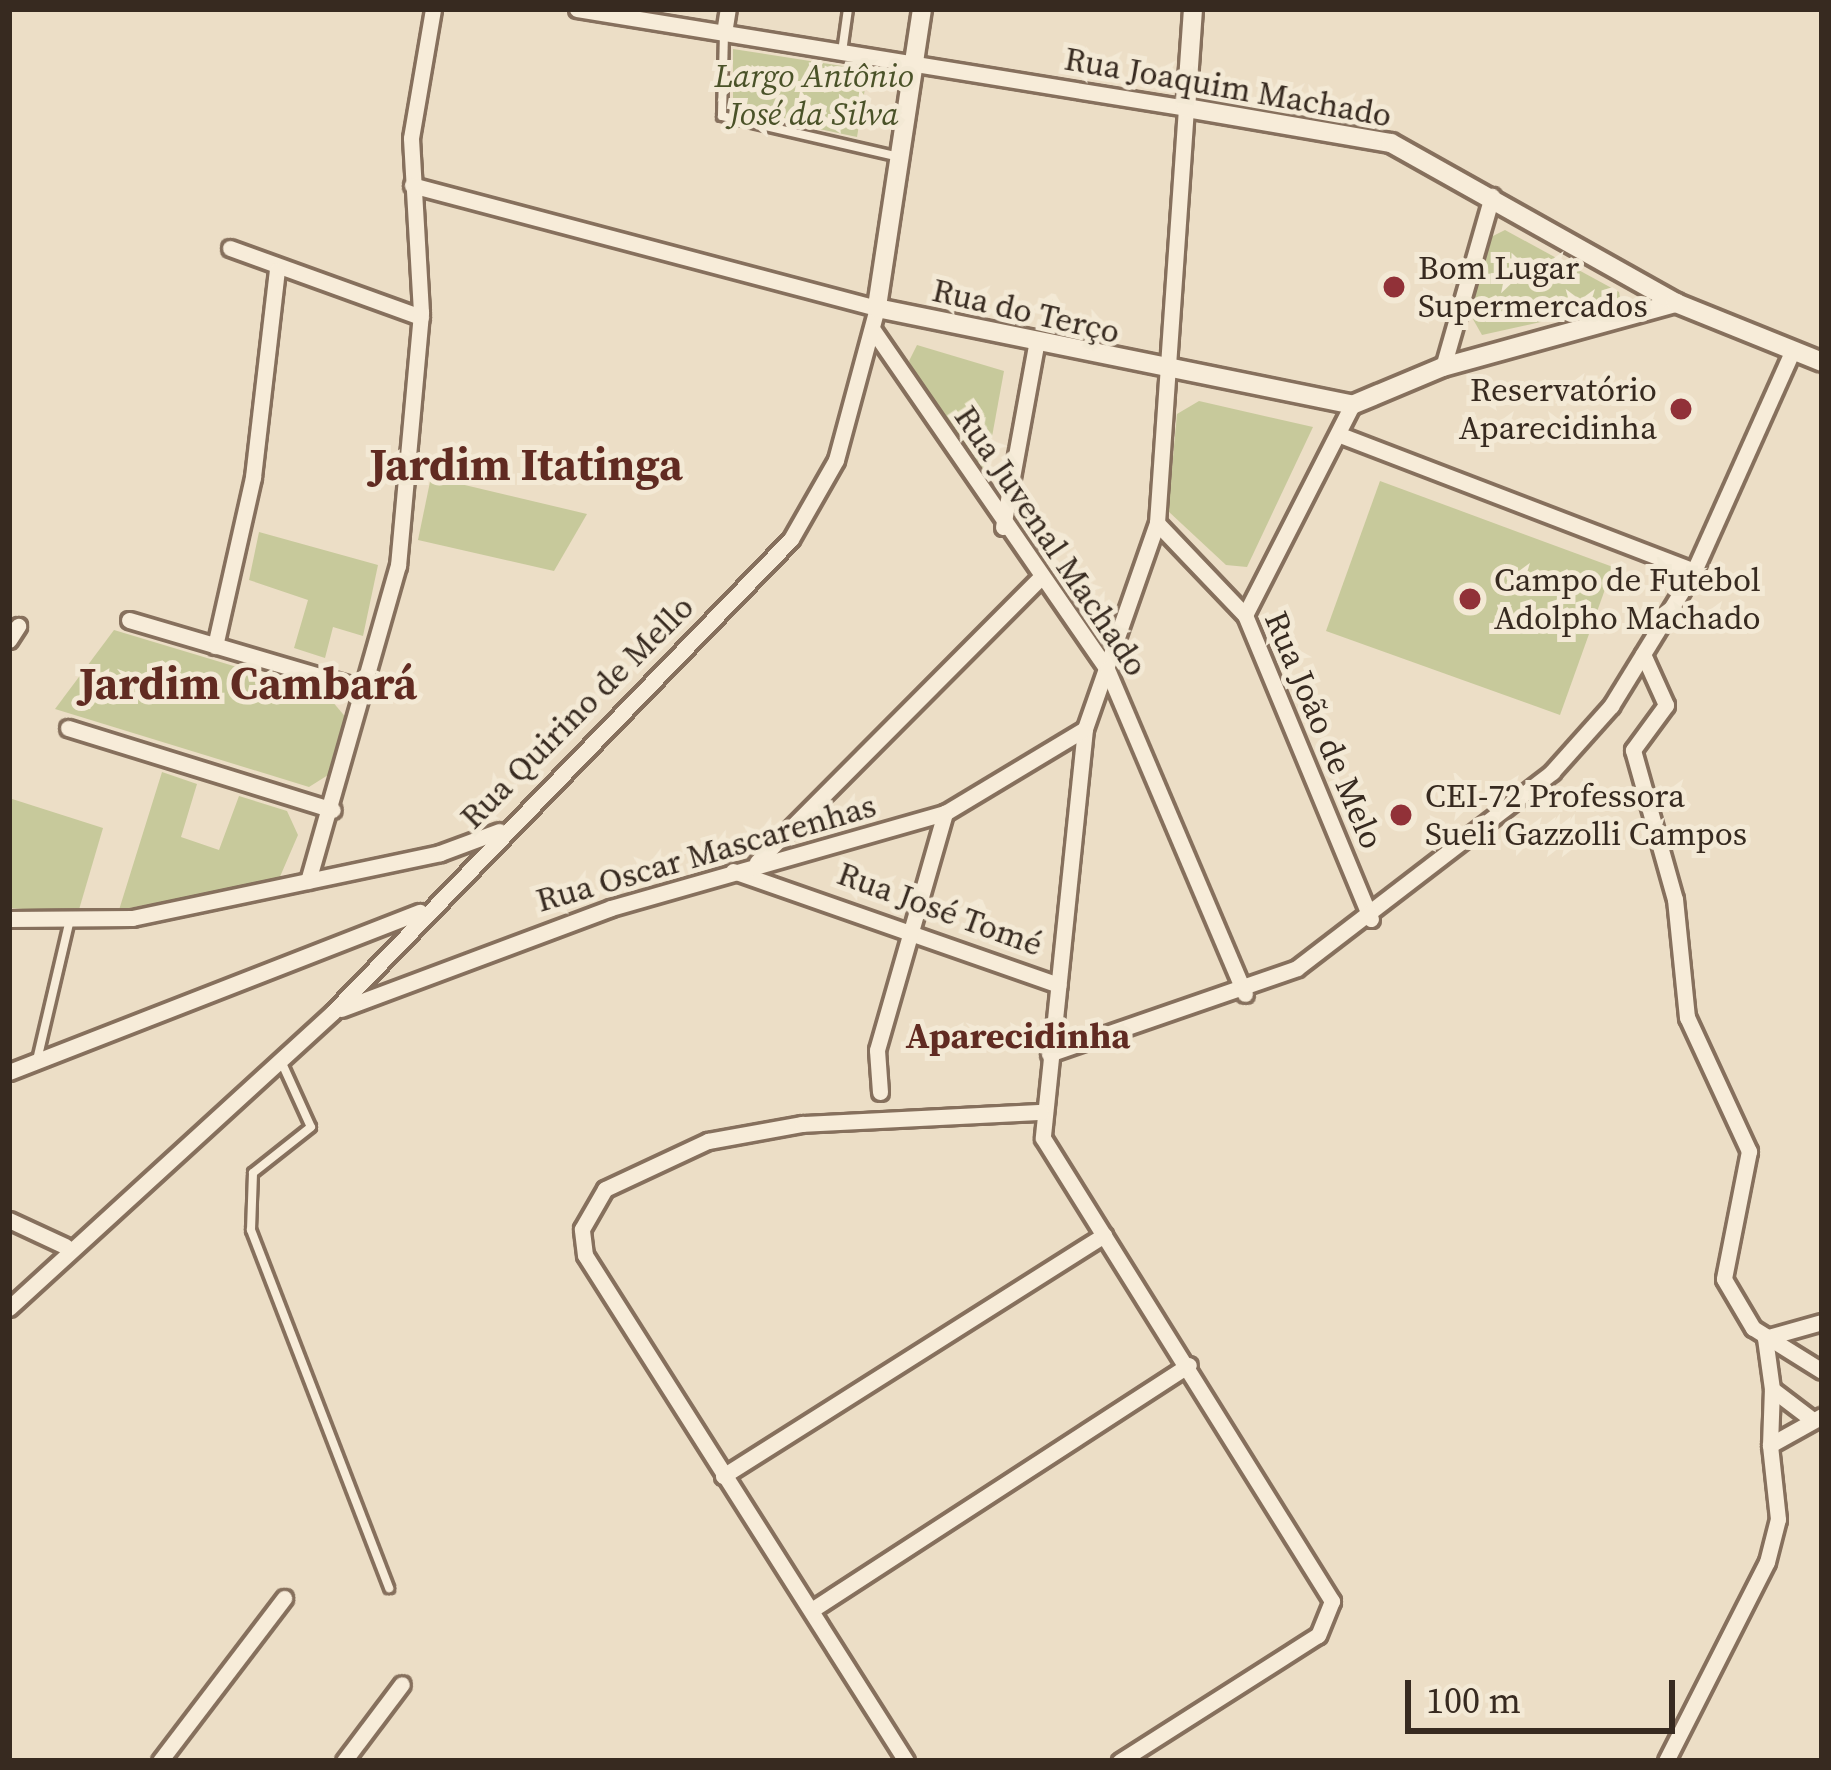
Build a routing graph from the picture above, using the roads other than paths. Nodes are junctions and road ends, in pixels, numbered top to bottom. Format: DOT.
graph roads {
  1 [pos="433,9"];
  2 [pos="577,9"];
  3 [pos="728,9"];
  4 [pos="848,9"];
  5 [pos="922,9"];
  6 [pos="1193,9"];
  7 [pos="724,34"];
  8 [pos="842,53"];
  9 [pos="914,65"];
  10 [pos="1186,108"];
  11 [pos="901,157"];
  12 [pos="412,184"];
  13 [pos="1492,196"];
  14 [pos="230,248"];
  15 [pos="277,270"];
  16 [pos="1623,274"];
  17 [pos="1676,303"];
  18 [pos="877,308"];
  19 [pos="421,317"];
  20 [pos="1627,319"];
  21 [pos="873,329"];
  22 [pos="1036,345"];
  23 [pos="1793,350"];
  24 [pos="1822,362"];
  25 [pos="1443,367"];
  26 [pos="1174,374"];
  27 [pos="1352,405"];
  28 [pos="1340,435"];
  29 [pos="1156,523"];
  30 [pos="1003,527"];
  31 [pos="1694,571"];
  32 [pos="1039,579"];
  33 [pos="1244,615"];
  34 [pos="129,620"];
  35 [pos="215,646"];
  36 [pos="1643,654"];
  37 [pos="1107,669"];
  38 [pos="367,690"];
  39 [pos="68,728"];
  40 [pos="1085,729"];
  41 [pos="333,810"];
  42 [pos="945,813"];
  43 [pos="505,828"];
  44 [pos="755,864"];
  45 [pos="731,870"];
  46 [pos="308,880"];
  47 [pos="422,911"];
  48 [pos="9,919"];
  49 [pos="1372,919"];
  50 [pos="69,924"];
  51 [pos="910,925"];
  52 [pos="1059,985"];
  53 [pos="1245,994"];
  54 [pos="333,1012"];
  55 [pos="1049,1054"];
  56 [pos="280,1059"];
  57 [pos="37,1060"];
  58 [pos="9,1072"];
  59 [pos="880,1092"];
  60 [pos="1041,1112"];
  61 [pos="9,1220"];
  62 [pos="1104,1234"];
  63 [pos="65,1246"];
  64 [pos="9,1308"];
  65 [pos="1822,1322"];
  66 [pos="1765,1339"];
  67 [pos="1189,1365"];
  68 [pos="1822,1371"];
  69 [pos="1772,1389"];
  70 [pos="1816,1417"];
  71 [pos="1770,1444"];
  72 [pos="722,1476"];
  73 [pos="389,1588"];
  74 [pos="284,1598"];
  75 [pos="814,1610"];
  76 [pos="402,1684"];
  77 [pos="160,1761"];
  78 [pos="344,1761"];
  79 [pos="906,1761"];
  80 [pos="1120,1761"];
  81 [pos="1666,1761"];
  1 -- 12 [label="street"];
  2 -- 7 [label="street, Rua Joaquim Machado"];
  3 -- 7 [label="street"];
  4 -- 8 [label="lane"];
  5 -- 9 [label="street, Rua Quirino de Mello"];
  6 -- 10 [label="street"];
  7 -- 8 [label="street, Rua Joaquim Machado"];
  7 -- 11 [label="lane"];
  8 -- 9 [label="street, Rua Joaquim Machado"];
  9 -- 10 [label="street, Rua Joaquim Machado"];
  9 -- 11 [label="street, Rua Quirino de Mello"];
  10 -- 13 [label="street, Rua Joaquim Machado"];
  10 -- 26 [label="street"];
  11 -- 18 [label="street, Rua Quirino de Mello"];
  12 -- 18 [label="street, Rua do Terço"];
  12 -- 19 [label="street"];
  13 -- 16 [label="street, Rua Joaquim Machado"];
  13 -- 25 [label="street"];
  14 -- 15 [label="street"];
  15 -- 19 [label="street"];
  15 -- 35 [label="street"];
  16 -- 17 [label="street, Rua Joaquim Machado"];
  16 -- 20 [label="street"];
  17 -- 20 [label="street"];
  17 -- 23 [label="street, Rua Joaquim Machado"];
  18 -- 21 [label="street, Rua Quirino de Mello"];
  18 -- 22 [label="street, Rua do Terço"];
  19 -- 38 [label="street"];
  20 -- 25 [label="street"];
  21 -- 30 [label="street, Rua Juvenal Machado"];
  21 -- 43 [label="street, Rua Quirino de Mello"];
  22 -- 26 [label="street, Rua do Terço"];
  22 -- 30 [label="street"];
  23 -- 24 [label="street, Rua Joaquim Machado"];
  23 -- 31 [label="street"];
  25 -- 27 [label="street"];
  26 -- 27 [label="street, Rua do Terço"];
  26 -- 29 [label="street"];
  27 -- 28 [label="street"];
  28 -- 31 [label="street"];
  28 -- 33 [label="street"];
  29 -- 33 [label="street, Rua João de Melo"];
  29 -- 37 [label="street"];
  30 -- 32 [label="street, Rua Juvenal Machado"];
  31 -- 36 [label="street"];
  32 -- 37 [label="street, Rua Juvenal Machado"];
  32 -- 44 [label="street"];
  33 -- 49 [label="street, Rua João de Melo"];
  34 -- 35 [label="street"];
  35 -- 38 [label="street"];
  36 -- 49 [label="street"];
  36 -- 66 [label="street"];
  37 -- 40 [label="street"];
  37 -- 53 [label="street, Rua Juvenal Machado"];
  38 -- 41 [label="street"];
  39 -- 41 [label="street"];
  40 -- 42 [label="street, Rua Oscar Mascarenhas"];
  40 -- 52 [label="street"];
  41 -- 46 [label="street"];
  42 -- 44 [label="street, Rua Oscar Mascarenhas"];
  42 -- 51 [label="street"];
  43 -- 46 [label="street"];
  43 -- 47 [label="street, Rua Quirino de Mello"];
  44 -- 45 [label="street, Rua Oscar Mascarenhas"];
  45 -- 51 [label="street, Rua José Tomé"];
  45 -- 54 [label="street, Rua Oscar Mascarenhas"];
  46 -- 50 [label="street"];
  47 -- 54 [label="street, Rua Quirino de Mello"];
  47 -- 57 [label="street"];
  48 -- 50 [label="street"];
  49 -- 53 [label="street"];
  50 -- 57 [label="lane"];
  51 -- 52 [label="street, Rua José Tomé"];
  51 -- 59 [label="street"];
  52 -- 55 [label="street"];
  53 -- 55 [label="street"];
  54 -- 56 [label="street, Rua Quirino de Mello"];
  55 -- 60 [label="street"];
  56 -- 63 [label="street, Rua Quirino de Mello"];
  56 -- 73 [label="lane"];
  57 -- 58 [label="street"];
  60 -- 62 [label="street"];
  60 -- 72 [label="street"];
  61 -- 63 [label="street"];
  62 -- 67 [label="street"];
  62 -- 72 [label="street"];
  63 -- 64 [label="street, Rua Quirino de Mello"];
  65 -- 66 [label="street"];
  66 -- 68 [label="street"];
  66 -- 69 [label="street"];
  67 -- 75 [label="street"];
  67 -- 80 [label="street"];
  69 -- 70 [label="street"];
  69 -- 71 [label="street"];
  70 -- 71 [label="street"];
  71 -- 81 [label="street"];
  72 -- 75 [label="street"];
  74 -- 77 [label="street"];
  75 -- 79 [label="street"];
  76 -- 78 [label="street"];
}
